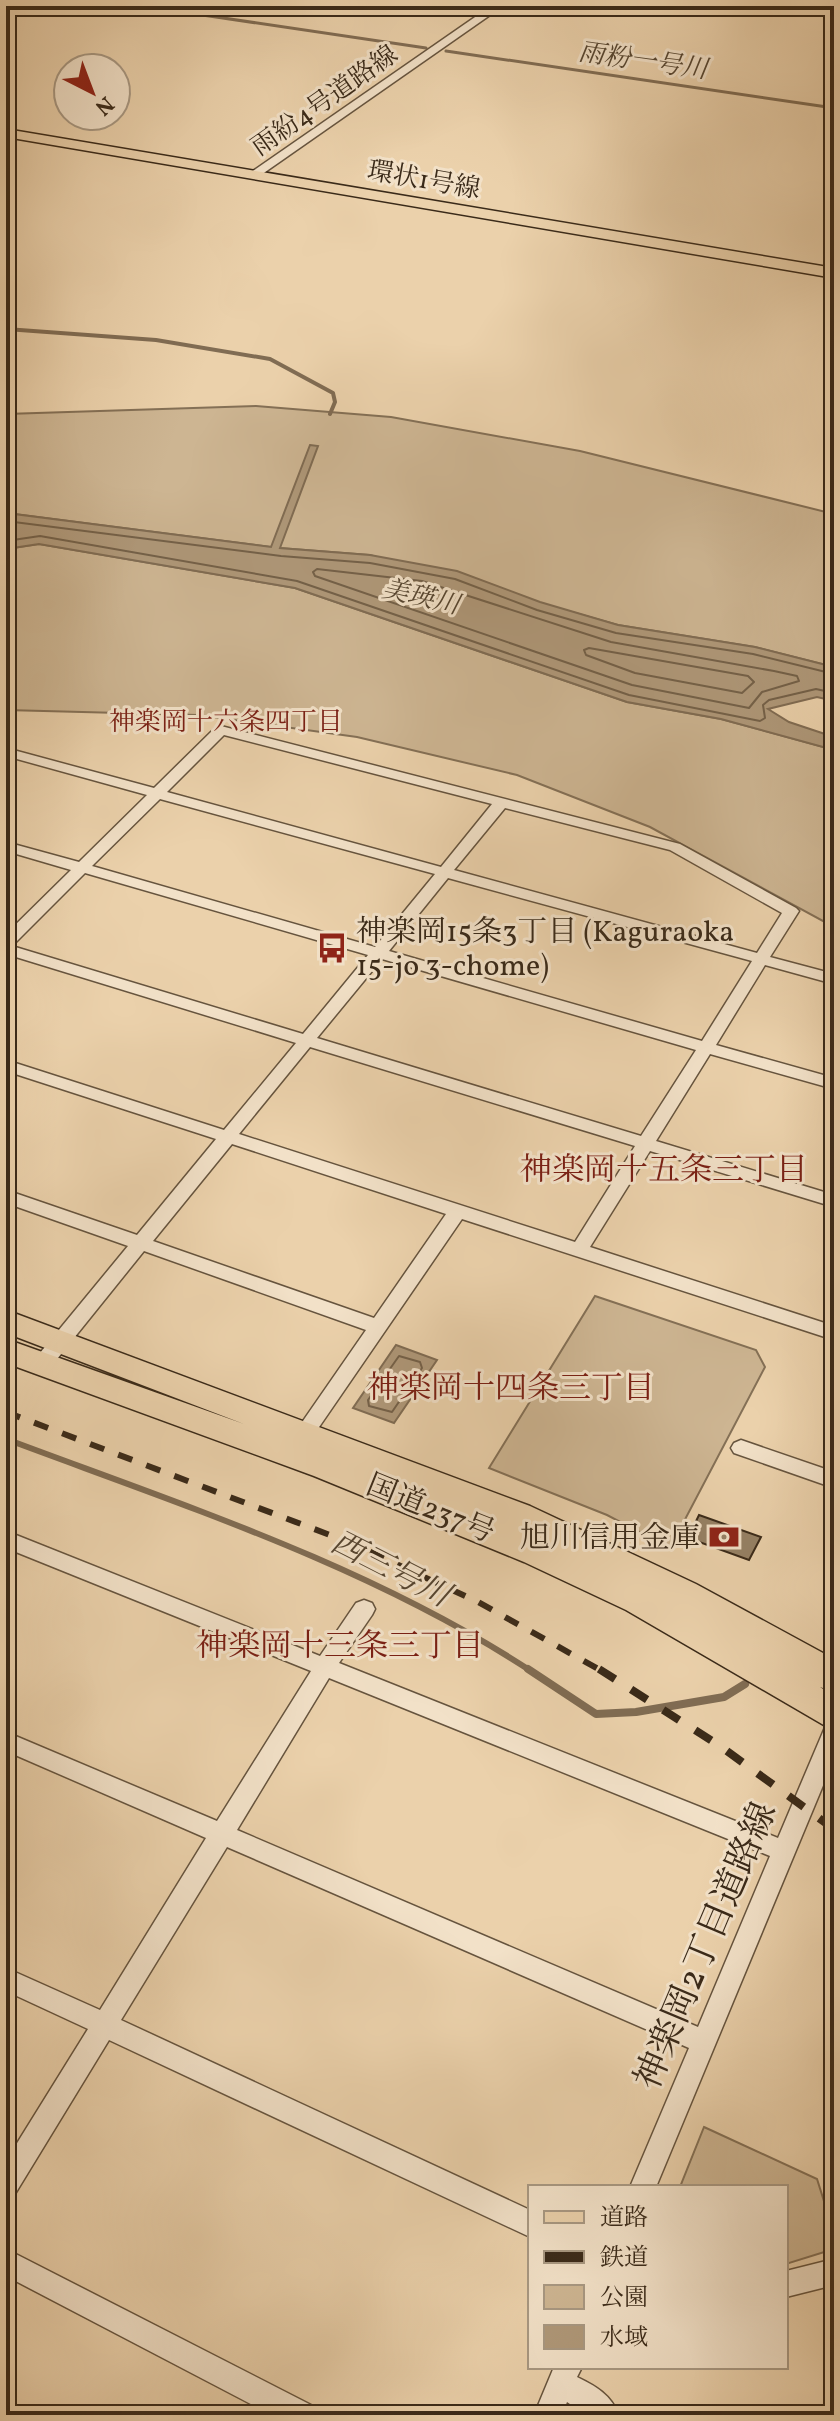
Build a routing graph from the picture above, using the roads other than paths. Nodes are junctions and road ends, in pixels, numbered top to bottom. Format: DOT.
graph roads {
  1 [pos="498,6"];
  2 [pos="6,130"];
  3 [pos="257,172"];
  4 [pos="834,267"];
  5 [pos="834,273"];
  6 [pos="6,752"];
  7 [pos="157,794"];
  8 [pos="501,803"];
  9 [pos="6,846"];
  10 [pos="83,867"];
  11 [pos="446,872"];
  12 [pos="6,946"];
  13 [pos="379,952"];
  14 [pos="760,958"];
  15 [pos="834,979"];
  16 [pos="307,1040"];
  17 [pos="705,1047"];
  18 [pos="6,1065"];
  19 [pos="834,1084"];
  20 [pos="229,1137"];
  21 [pos="646,1143"];
  22 [pos="6,1196"];
  23 [pos="834,1201"];
  24 [pos="457,1212"];
  25 [pos="141,1243"];
  26 [pos="578,1252"];
  27 [pos="6,1321"];
  28 [pos="378,1327"];
  29 [pos="834,1333"];
  30 [pos="6,1351"];
  31 [pos="52,1353"];
  32 [pos="298,1442"];
  33 [pos="741,1448"];
  34 [pos="834,1480"];
  35 [pos="6,1539"];
  36 [pos="364,1609"];
  37 [pos="325,1666"];
  38 [pos="834,1677"];
  39 [pos="834,1715"];
  40 [pos="834,1732"];
  41 [pos="6,1741"];
  42 [pos="221,1835"];
  43 [pos="784,1851"];
  44 [pos="6,1979"];
  45 [pos="104,2025"];
  46 [pos="704,2042"];
  47 [pos="6,2185"];
  48 [pos="644,2185"];
  49 [pos="528,2223"];
  50 [pos="6,2262"];
  51 [pos="834,2272"];
  52 [pos="788,2284"];
  53 [pos="564,2376"];
  54 [pos="301,2415"];
  55 [pos="548,2415"];
  56 [pos="605,2415"];
  1 -- 3 [label="street, 雨紛4号道路線"];
  2 -- 3 [label="main road, 環状1号線"];
  3 -- 4 [label="main road, 環状1号線"];
  3 -- 5 [label="main road, 環状1号線"];
  6 -- 7 [label="street"];
  7 -- 8 [label="street"];
  7 -- 10 [label="street"];
  7 -- 11 [label="street"];
  8 -- 11 [label="street"];
  8 -- 14 [label="street"];
  9 -- 10 [label="street"];
  10 -- 12 [label="street"];
  10 -- 13 [label="street"];
  11 -- 13 [label="street"];
  11 -- 14 [label="street"];
  12 -- 16 [label="street"];
  13 -- 16 [label="street"];
  13 -- 17 [label="street"];
  14 -- 15 [label="street"];
  14 -- 17 [label="street"];
  16 -- 20 [label="street"];
  16 -- 21 [label="street"];
  17 -- 19 [label="street"];
  17 -- 21 [label="street"];
  18 -- 20 [label="street"];
  20 -- 24 [label="street"];
  20 -- 25 [label="street"];
  21 -- 23 [label="street"];
  21 -- 26 [label="street"];
  22 -- 25 [label="street"];
  24 -- 26 [label="street"];
  24 -- 28 [label="street"];
  25 -- 28 [label="street"];
  25 -- 31 [label="street"];
  26 -- 29 [label="street"];
  27 -- 31 [label="highway, 国道237号"];
  28 -- 32 [label="street"];
  30 -- 31 [label="highway, 国道237号"];
  31 -- 32 [label="highway, 国道237号"];
  32 -- 38 [label="highway, 国道237号"];
  32 -- 39 [label="highway, 国道237号"];
  33 -- 34 [label="street"];
  35 -- 37 [label="street"];
  36 -- 37 [label="street"];
  37 -- 42 [label="street"];
  37 -- 43 [label="street"];
  40 -- 43 [label="street, 神楽岡2丁目道路線"];
  41 -- 42 [label="street"];
  42 -- 45 [label="street"];
  42 -- 46 [label="street"];
  43 -- 46 [label="street, 神楽岡2丁目道路線"];
  44 -- 45 [label="street"];
  45 -- 47 [label="street"];
  45 -- 49 [label="street"];
  46 -- 48 [label="street, 神楽岡2丁目道路線"];
  50 -- 54 [label="street"];
  51 -- 52 [label="street"];
  53 -- 55 [label="street"];
  53 -- 56 [label="street"];
}
